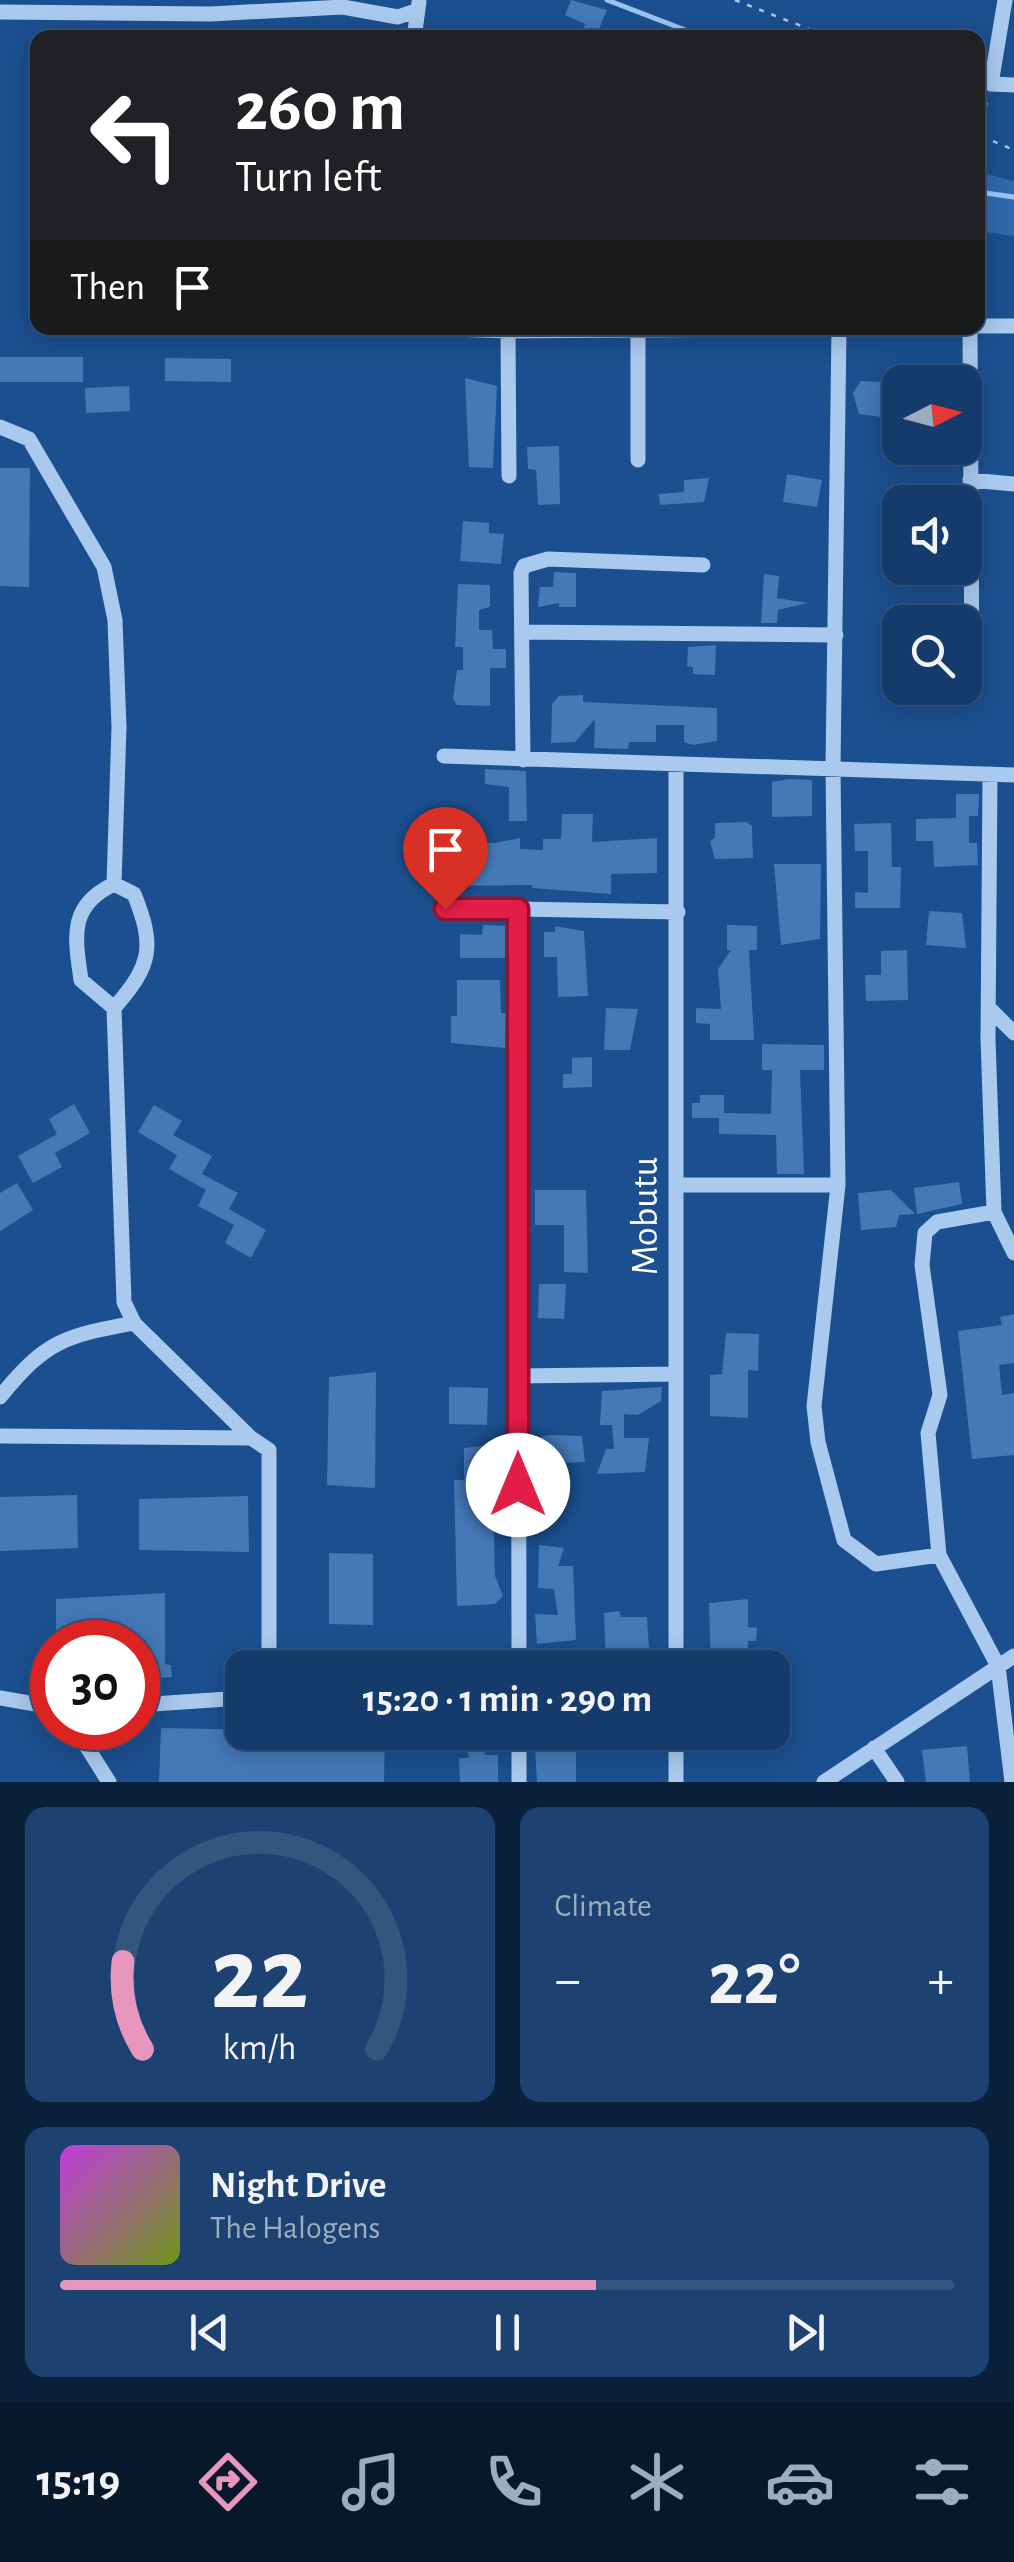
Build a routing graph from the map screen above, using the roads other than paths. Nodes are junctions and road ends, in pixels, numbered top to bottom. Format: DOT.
graph roads {
  1 [pos="1005,0"];
  2 [pos="344,3"];
  3 [pos="419,5"];
  4 [pos="82,6"];
  5 [pos="211,7"];
  6 [pos="0,12"];
  7 [pos="417,30"];
  8 [pos="1014,85"];
  9 [pos="1014,326"];
  10 [pos="985,327"];
  11 [pos="508,335"];
  12 [pos="638,335"];
  13 [pos="839,335"];
  14 [pos="974,335"];
  15 [pos="0,427"];
  16 [pos="638,460"];
  17 [pos="510,476"];
  18 [pos="970,480"];
  19 [pos="1014,484"];
  20 [pos="703,565"];
  21 [pos="971,605"];
  22 [pos="522,632"];
  23 [pos="836,635"];
  24 [pos="444,756"];
  25 [pos="522,760"];
  26 [pos="676,765"];
  27 [pos="832,767"];
  28 [pos="990,774"];
  29 [pos="1014,775"];
  30 [pos="114,884"];
  31 [pos="445,909"];
  32 [pos="518,909"];
  33 [pos="678,912"];
  34 [pos="114,1008"];
  35 [pos="990,1009"];
  36 [pos="1014,1033"];
  37 [pos="676,1185"];
  38 [pos="838,1185"];
  39 [pos="994,1212"];
  40 [pos="1014,1253"];
  41 [pos="134,1323"];
  42 [pos="675,1374"];
  43 [pos="518,1376"];
  44 [pos="0,1397"];
  45 [pos="0,1436"];
  46 [pos="251,1438"];
  47 [pos="939,1555"];
  48 [pos="270,1650"];
  49 [pos="519,1650"];
  50 [pos="676,1650"];
  51 [pos="1014,1656"];
  52 [pos="998,1666"];
  53 [pos="0,1698"];
  54 [pos="225,1699"];
  55 [pos="30,1703"];
  56 [pos="160,1704"];
  57 [pos="874,1748"];
  58 [pos="89,1750"];
  59 [pos="519,1750"];
  60 [pos="676,1750"];
  61 [pos="109,1782"];
  62 [pos="519,1782"];
  63 [pos="676,1782"];
  64 [pos="824,1782"];
  65 [pos="897,1782"];
  66 [pos="1012,1782"];
  1 -- 8 [label="street"];
  2 -- 3 [label="street"];
  2 -- 5 [label="street"];
  3 -- 7 [label="street"];
  4 -- 5 [label="street"];
  4 -- 6 [label="street"];
  9 -- 10 [label="street"];
  11 -- 17 [label="street"];
  12 -- 16 [label="street"];
  13 -- 23 [label="street"];
  14 -- 18 [label="street"];
  15 -- 30 [label="street"];
  18 -- 19 [label="street"];
  18 -- 21 [label="street"];
  20 -- 22 [label="street"];
  22 -- 23 [label="street"];
  22 -- 25 [label="street"];
  23 -- 27 [label="street"];
  24 -- 25 [label="street"];
  25 -- 26 [label="street"];
  26 -- 27 [label="street"];
  26 -- 33 [label="street, Mobutu"];
  27 -- 28 [label="street"];
  27 -- 38 [label="street"];
  28 -- 29 [label="street"];
  28 -- 35 [label="street"];
  30 -- 34 [label="street"];
  30 -- 34 [label="street"];
  31 -- 32 [label="street"];
  32 -- 33 [label="street"];
  32 -- 43 [label="street"];
  33 -- 37 [label="street, Mobutu"];
  34 -- 41 [label="street"];
  35 -- 36 [label="street"];
  35 -- 39 [label="street"];
  37 -- 38 [label="street"];
  37 -- 42 [label="street, Mobutu"];
  38 -- 47 [label="street"];
  39 -- 40 [label="street"];
  39 -- 47 [label="street"];
  41 -- 44 [label="street"];
  41 -- 46 [label="street"];
  42 -- 43 [label="street"];
  42 -- 50 [label="street, Mobutu"];
  43 -- 49 [label="street"];
  45 -- 46 [label="street"];
  46 -- 48 [label="street"];
  47 -- 52 [label="street"];
  51 -- 52 [label="street"];
  52 -- 57 [label="street"];
  52 -- 66 [label="street"];
  53 -- 55 [label="street"];
  54 -- 56 [label="street"];
  57 -- 64 [label="street"];
  57 -- 65 [label="street"];
  58 -- 61 [label="street"];
  59 -- 62 [label="street"];
  60 -- 63 [label="street"];
}
